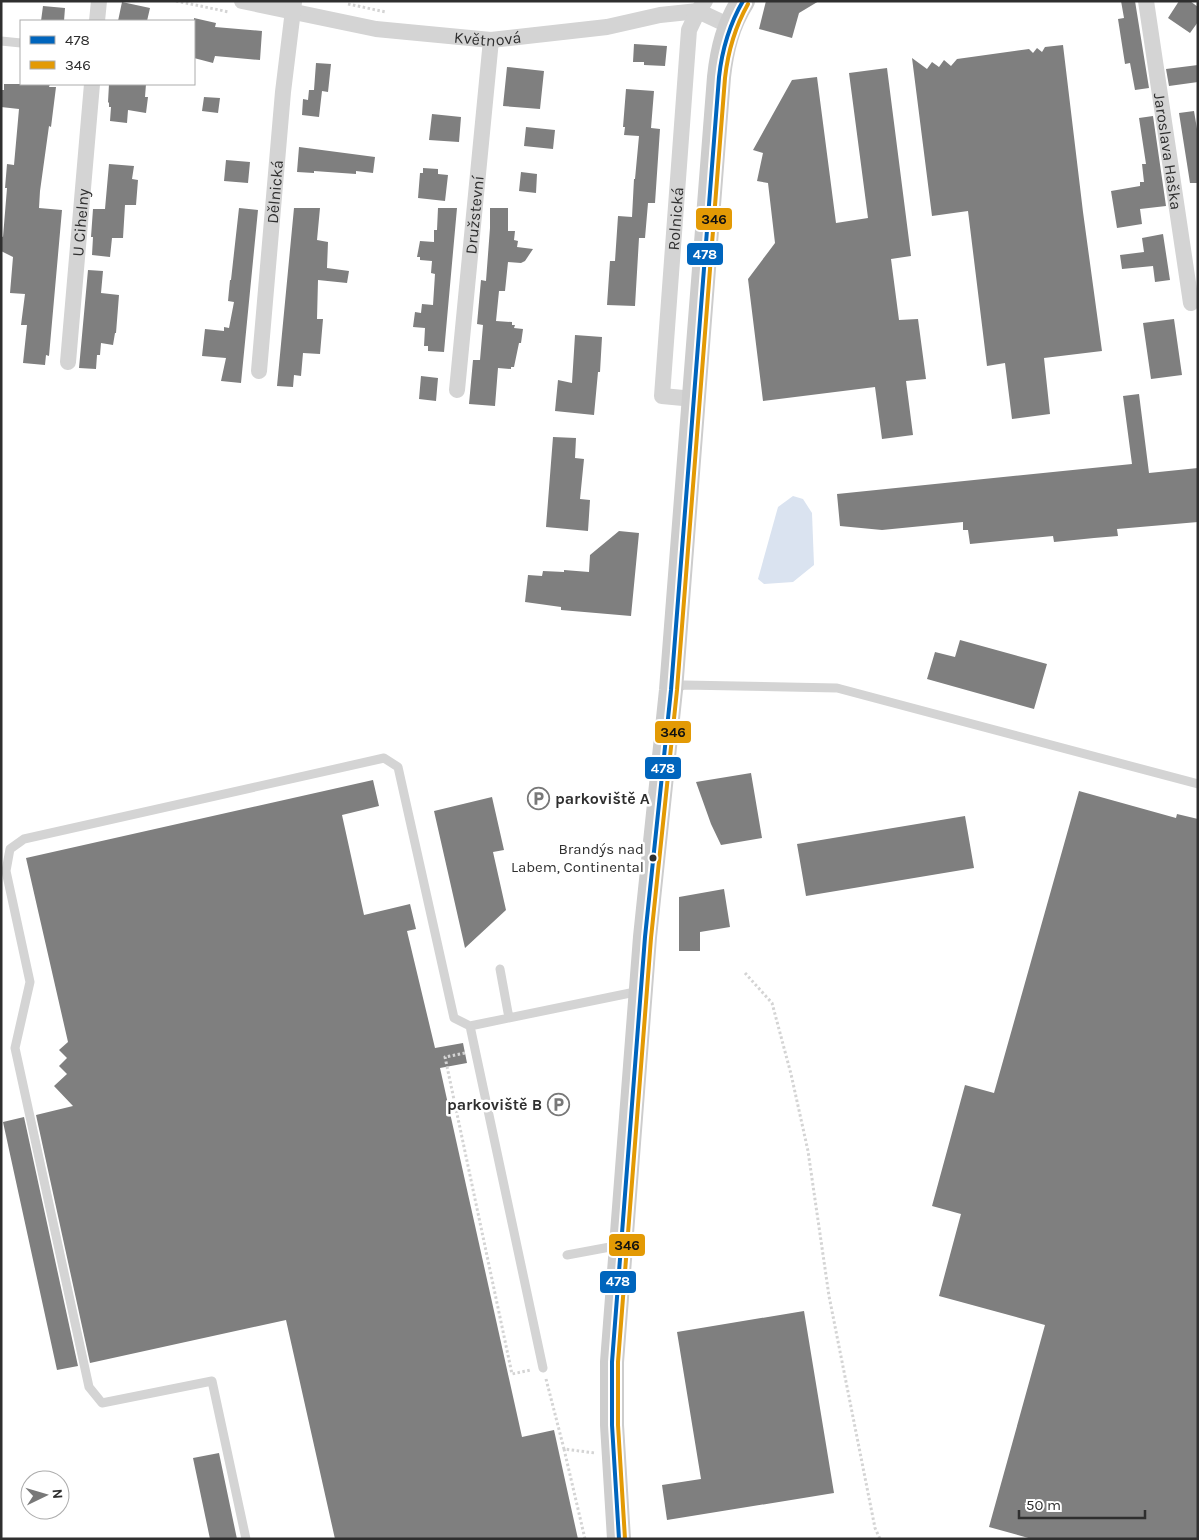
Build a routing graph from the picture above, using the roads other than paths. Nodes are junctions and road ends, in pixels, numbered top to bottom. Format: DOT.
graph roads {
  1 [pos="99,1"];
  2 [pos="242,1"];
  3 [pos="743,1"];
  4 [pos="1146,1"];
  5 [pos="701,6"];
  6 [pos="294,7"];
  7 [pos="97,20"];
  8 [pos="730,26"];
  9 [pos="491,40"];
  10 [pos="1,41"];
  11 [pos="20,43"];
  12 [pos="92,85"];
  13 [pos="1191,303"];
  14 [pos="68,362"];
  15 [pos="259,371"];
  16 [pos="457,390"];
  17 [pos="694,399"];
  18 [pos="671,690"];
  19 [pos="1198,784"];
  20 [pos="500,969"];
  21 [pos="641,990"];
  22 [pos="509,1018"];
  23 [pos="470,1026"];
  24 [pos="621,1247"];
  25 [pos="567,1255"];
  26 [pos="543,1368"];
  27 [pos="246,1539"];
  28 [pos="618,1539"];
  1 -- 7 [label="street"];
  2 -- 6 [label="street, Květnová"];
  3 -- 8 [label="main road"];
  4 -- 13 [label="street, Jaroslava Haška"];
  5 -- 8 [label="street"];
  5 -- 9 [label="street, Květnová"];
  5 -- 17 [label="street, Rolnická"];
  6 -- 9 [label="street, Květnová"];
  6 -- 15 [label="street, Dělnická"];
  8 -- 17 [label="main road"];
  9 -- 16 [label="street, Družstevní"];
  10 -- 11 [label="lane"];
  12 -- 14 [label="street, U Cihelny"];
  17 -- 18 [label="main road"];
  18 -- 19 [label="lane"];
  18 -- 21 [label="main road"];
  20 -- 22 [label="lane"];
  21 -- 22 [label="lane"];
  21 -- 24 [label="main road"];
  22 -- 23 [label="lane"];
  23 -- 26 [label="lane"];
  23 -- 27 [label="lane"];
  24 -- 25 [label="lane"];
  24 -- 28 [label="main road"];
}
